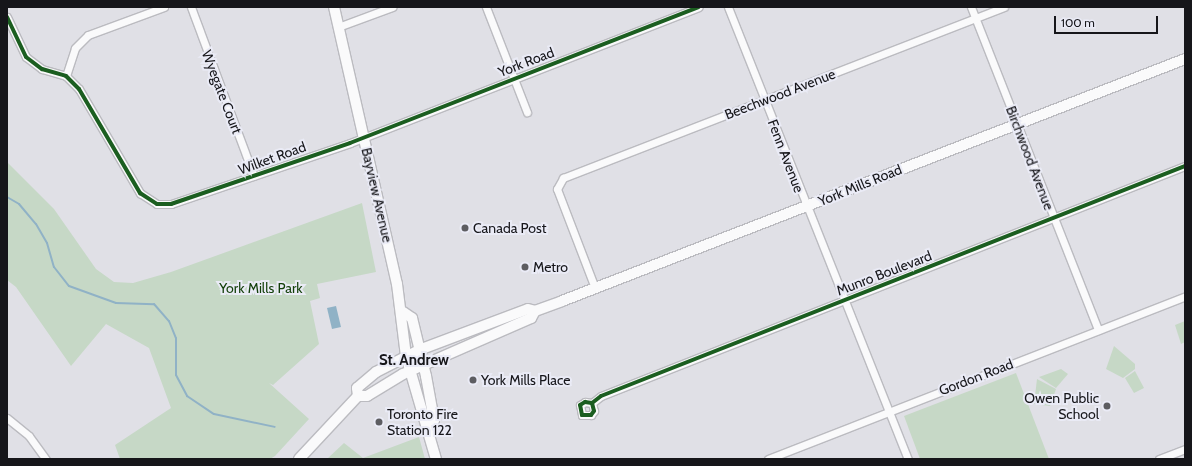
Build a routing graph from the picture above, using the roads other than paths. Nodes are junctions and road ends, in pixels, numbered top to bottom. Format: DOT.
graph roads {
  1 [pos="164,7"];
  2 [pos="191,7"];
  3 [pos="334,7"];
  4 [pos="392,7"];
  5 [pos="486,7"];
  6 [pos="698,7"];
  7 [pos="728,7"];
  8 [pos="971,7"];
  9 [pos="1004,7"];
  10 [pos="7,16"];
  11 [pos="975,17"];
  12 [pos="338,27"];
  13 [pos="1185,59"];
  14 [pos="66,76"];
  15 [pos="514,79"];
  16 [pos="764,101"];
  17 [pos="527,112"];
  18 [pos="1017,123"];
  19 [pos="363,138"];
  20 [pos="1185,166"];
  21 [pos="254,176"];
  22 [pos="806,207"];
  23 [pos="1053,218"];
  24 [pos="595,288"];
  25 [pos="1185,296"];
  26 [pos="845,300"];
  27 [pos="535,311"];
  28 [pos="403,312"];
  29 [pos="1098,330"];
  30 [pos="419,350"];
  31 [pos="406,356"];
  32 [pos="423,365"];
  33 [pos="410,370"];
  34 [pos="358,396"];
  35 [pos="592,403"];
  36 [pos="890,411"];
  37 [pos="7,418"];
  38 [pos="429,428"];
  39 [pos="1185,449"];
  40 [pos="46,459"];
  41 [pos="299,459"];
  42 [pos="436,459"];
  43 [pos="768,459"];
  44 [pos="908,459"];
  45 [pos="1159,459"];
  1 -- 14 [label="street"];
  2 -- 21 [label="street, Wyegate Court"];
  3 -- 12 [label="main road, Bayview Avenue"];
  4 -- 12 [label="street"];
  5 -- 15 [label="street"];
  6 -- 15 [label="street, York Road"];
  7 -- 16 [label="street, Fenn Avenue"];
  8 -- 11 [label="street, Birchwood Avenue"];
  9 -- 11 [label="street, Beechwood Avenue"];
  10 -- 14 [label="street"];
  11 -- 16 [label="street, Beechwood Avenue"];
  11 -- 18 [label="street, Birchwood Avenue"];
  12 -- 19 [label="main road, Bayview Avenue"];
  13 -- 18 [label="main road, York Mills Road"];
  14 -- 21 [label="street, Wilket Road"];
  15 -- 17 [label="street"];
  15 -- 19 [label="street, York Road"];
  16 -- 22 [label="street, Fenn Avenue"];
  16 -- 24 [label="street, Beechwood Avenue"];
  18 -- 22 [label="main road, York Mills Road"];
  18 -- 23 [label="street, Birchwood Avenue"];
  19 -- 21 [label="street, Wilket Road"];
  19 -- 28 [label="main road, Bayview Avenue"];
  20 -- 23 [label="street, Munro Boulevard"];
  22 -- 24 [label="main road, York Mills Road"];
  22 -- 26 [label="street, Fenn Avenue"];
  23 -- 26 [label="street, Munro Boulevard"];
  23 -- 29 [label="street, Birchwood Avenue"];
  24 -- 27 [label="main road, York Mills Road"];
  25 -- 29 [label="street, Gordon Road"];
  26 -- 35 [label="street, Munro Boulevard"];
  26 -- 36 [label="street, Fenn Avenue"];
  27 -- 30 [label="main road, York Mills Road"];
  27 -- 32 [label="main road, York Mills Road"];
  28 -- 30 [label="main road, Bayview Avenue"];
  28 -- 31 [label="main road, Bayview Avenue"];
  29 -- 36 [label="street, Gordon Road"];
  30 -- 31 [label="main road, York Mills Road"];
  30 -- 32 [label="main road, Bayview Avenue"];
  31 -- 33 [label="main road, Bayview Avenue"];
  31 -- 34 [label="main road, York Mills Road"];
  32 -- 33 [label="main road, York Mills Road"];
  32 -- 38 [label="main road, Bayview Avenue"];
  33 -- 34 [label="main road, York Mills Road"];
  33 -- 38 [label="main road, Bayview Avenue"];
  34 -- 41 [label="main road, York Mills Road"];
  36 -- 43 [label="street, Gordon Road"];
  36 -- 44 [label="street, Fenn Avenue"];
  37 -- 40 [label="street"];
  38 -- 42 [label="main road, Bayview Avenue"];
  39 -- 45 [label="street"];
}
